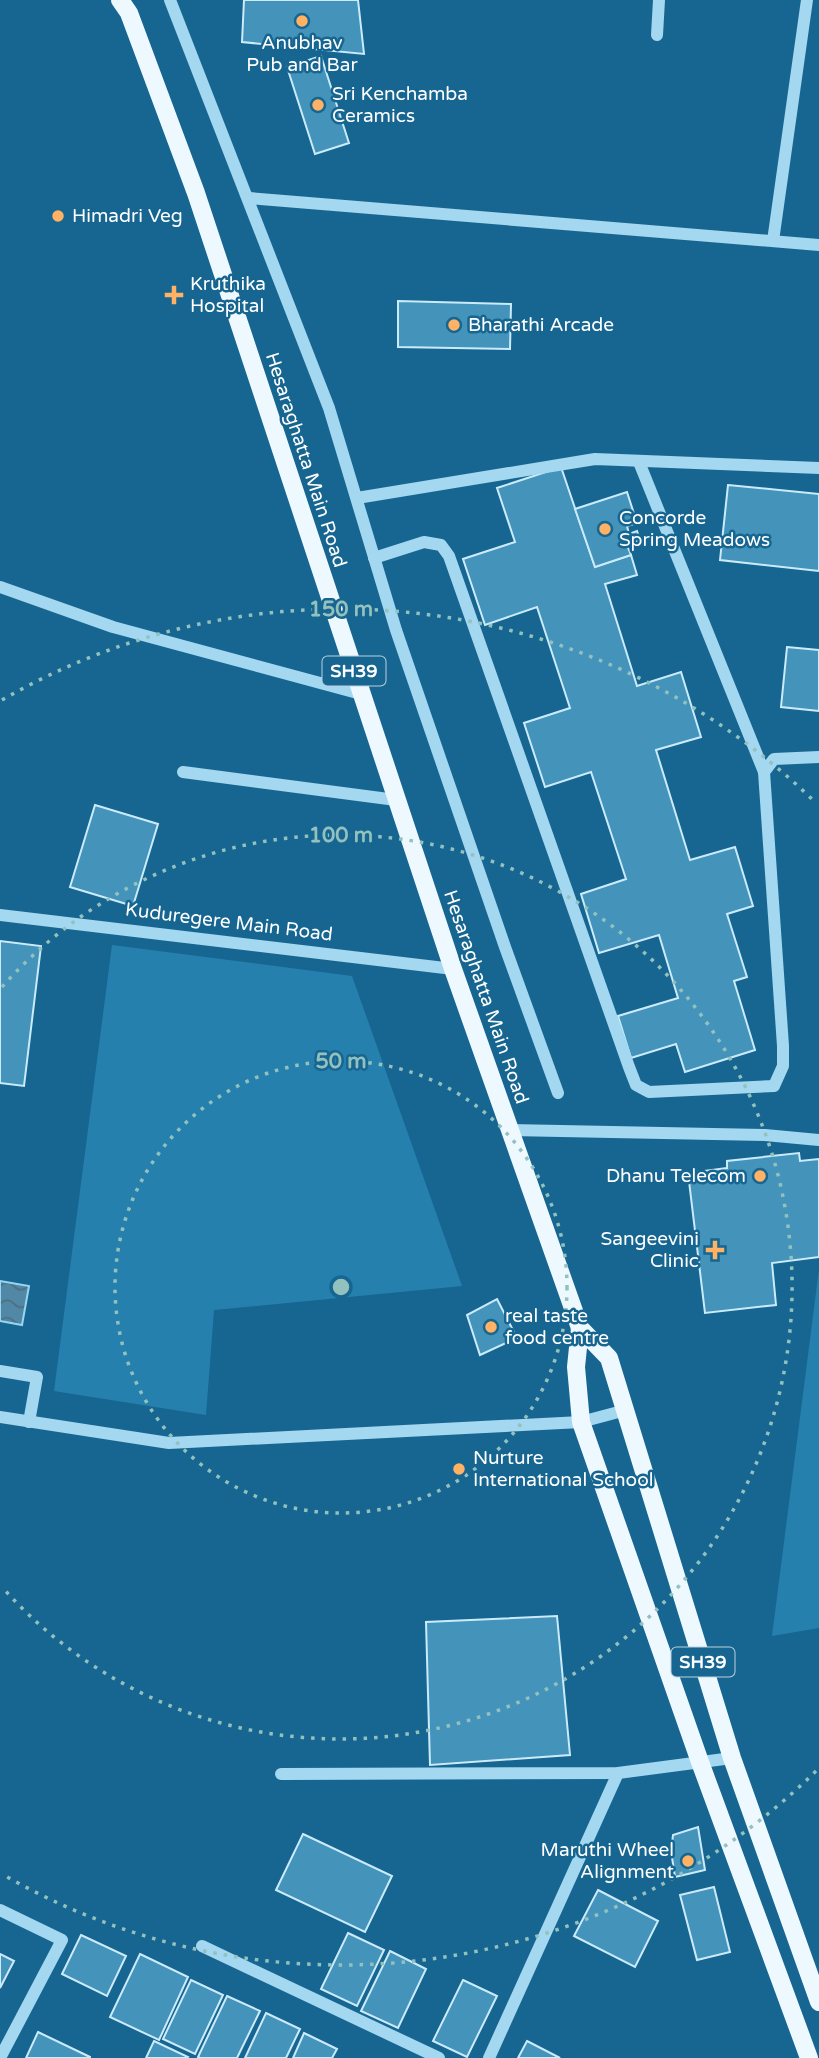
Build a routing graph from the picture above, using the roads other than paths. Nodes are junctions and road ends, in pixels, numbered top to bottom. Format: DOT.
graph roads {
  1 [pos="170,0"];
  2 [pos="660,0"];
  3 [pos="807,0"];
  4 [pos="125,4"];
  5 [pos="657,34"];
  6 [pos="249,198"];
  7 [pos="772,241"];
  8 [pos="819,245"];
  9 [pos="639,462"];
  10 [pos="819,468"];
  11 [pos="356,498"];
  12 [pos="374,558"];
  13 [pos="0,587"];
  14 [pos="361,694"];
  15 [pos="819,757"];
  16 [pos="183,772"];
  17 [pos="764,772"];
  18 [pos="396,800"];
  19 [pos="0,915"];
  20 [pos="453,969"];
  21 [pos="558,1093"];
  22 [pos="510,1130"];
  23 [pos="819,1140"];
  24 [pos="580,1328"];
  25 [pos="0,1371"];
  26 [pos="626,1410"];
  27 [pos="0,1417"];
  28 [pos="29,1422"];
  29 [pos="581,1422"];
  30 [pos="732,1758"];
  31 [pos="699,1762"];
  32 [pos="618,1773"];
  33 [pos="281,1774"];
  34 [pos="0,1910"];
  35 [pos="202,1946"];
  36 [pos="819,2002"];
  37 [pos="0,2058"];
  38 [pos="439,2058"];
  39 [pos="489,2058"];
  40 [pos="809,2058"];
  1 -- 6 [label="street"];
  2 -- 5 [label="street"];
  3 -- 7 [label="street"];
  4 -- 14 [label="main road, Hesaraghatta Main Road / SH39"];
  6 -- 7 [label="street"];
  6 -- 11 [label="street"];
  7 -- 8 [label="street"];
  9 -- 10 [label="street"];
  9 -- 11 [label="street"];
  9 -- 17 [label="street"];
  11 -- 12 [label="street"];
  12 -- 17 [label="street"];
  12 -- 21 [label="street"];
  13 -- 14 [label="street"];
  14 -- 18 [label="main road, Hesaraghatta Main Road / SH39"];
  15 -- 17 [label="street"];
  16 -- 18 [label="street"];
  18 -- 20 [label="main road, Hesaraghatta Main Road / SH39"];
  19 -- 20 [label="street, Kuduregere Main Road"];
  20 -- 22 [label="main road, Hesaraghatta Main Road / SH39"];
  22 -- 23 [label="street"];
  22 -- 24 [label="main road, Hesaraghatta Main Road / SH39"];
  24 -- 26 [label="main road, Hesaraghatta Main Road / SH39"];
  24 -- 29 [label="main road"];
  25 -- 28 [label="street"];
  26 -- 29 [label="street"];
  26 -- 30 [label="main road, Hesaraghatta Main Road / SH39"];
  27 -- 28 [label="street"];
  28 -- 29 [label="street"];
  29 -- 31 [label="main road"];
  30 -- 31 [label="street"];
  30 -- 36 [label="main road, Hesaraghatta Main Road / SH39"];
  31 -- 32 [label="street"];
  31 -- 40 [label="main road"];
  32 -- 33 [label="street"];
  32 -- 39 [label="street"];
  34 -- 37 [label="street"];
  35 -- 38 [label="street"];
}
